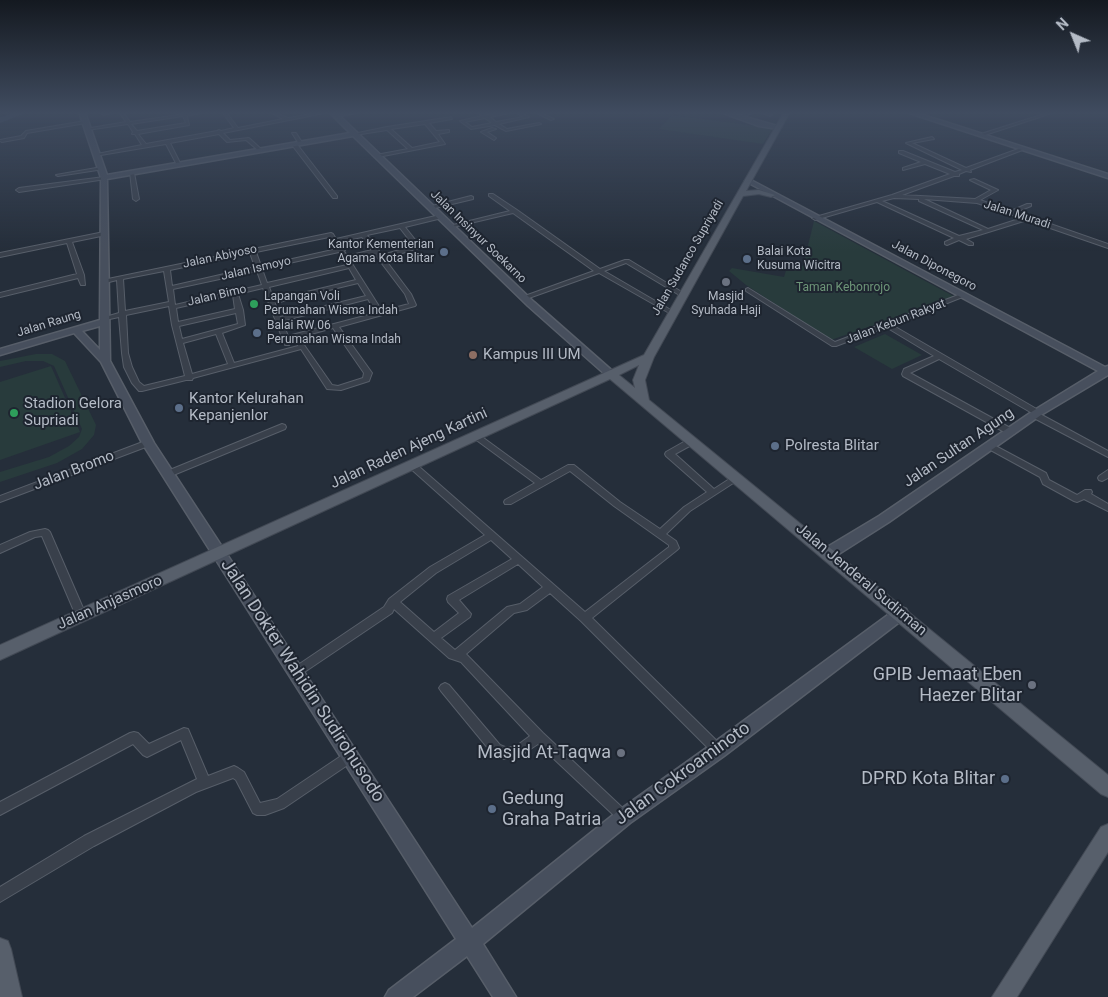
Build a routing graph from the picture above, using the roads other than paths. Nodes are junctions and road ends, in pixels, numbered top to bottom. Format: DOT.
graph roads {
  1 [pos="98,159"];
  2 [pos="176,159"];
  3 [pos="214,159"];
  4 [pos="308,159"];
  5 [pos="381,159"];
  6 [pos="761,159"];
  7 [pos="917,159"];
  8 [pos="942,159"];
  9 [pos="999,159"];
  10 [pos="1053,159"];
  11 [pos="926,162"];
  12 [pos="179,165"];
  13 [pos="102,168"];
  14 [pos="905,169"];
  15 [pos="968,171"];
  16 [pos="132,173"];
  17 [pos="58,175"];
  18 [pos="957,175"];
  19 [pos="1108,176"];
  20 [pos="104,178"];
  21 [pos="972,180"];
  22 [pos="749,181"];
  23 [pos="19,190"];
  24 [pos="740,194"];
  25 [pos="491,195"];
  26 [pos="771,195"];
  27 [pos="894,196"];
  28 [pos="335,197"];
  29 [pos="471,198"];
  30 [pos="916,198"];
  31 [pos="136,199"];
  32 [pos="878,201"];
  33 [pos="978,201"];
  34 [pos="1029,205"];
  35 [pos="430,207"];
  36 [pos="515,211"];
  37 [pos="1012,212"];
  38 [pos="440,217"];
  39 [pos="815,218"];
  40 [pos="1027,218"];
  41 [pos="430,219"];
  42 [pos="401,226"];
  43 [pos="451,227"];
  44 [pos="989,231"];
  45 [pos="104,234"];
  46 [pos="364,235"];
  47 [pos="960,239"];
  48 [pos="69,240"];
  49 [pos="336,241"];
  50 [pos="947,242"];
  51 [pos="971,244"];
  52 [pos="1108,246"];
  53 [pos="252,250"];
  54 [pos="342,250"];
  55 [pos="375,251"];
  56 [pos="0,255"];
  57 [pos="380,257"];
  58 [pos="347,258"];
  59 [pos="350,266"];
  60 [pos="260,268"];
  61 [pos="167,269"];
  62 [pos="600,271"];
  63 [pos="80,275"];
  64 [pos="120,278"];
  65 [pos="106,281"];
  66 [pos="359,281"];
  67 [pos="82,284"];
  68 [pos="266,284"];
  69 [pos="170,288"];
  70 [pos="748,290"];
  71 [pos="234,292"];
  72 [pos="684,292"];
  73 [pos="0,295"];
  74 [pos="963,296"];
  75 [pos="369,297"];
  76 [pos="524,298"];
  77 [pos="272,302"];
  78 [pos="172,305"];
  79 [pos="240,310"];
  80 [pos="673,313"];
  81 [pos="380,314"];
  82 [pos="122,315"];
  83 [pos="106,319"];
  84 [pos="278,320"];
  85 [pos="175,325"];
  86 [pos="887,325"];
  87 [pos="335,326"];
  88 [pos="76,330"];
  89 [pos="218,332"];
  90 [pos="297,336"];
  91 [pos="285,339"];
  92 [pos="179,342"];
  93 [pos="829,343"];
  94 [pos="302,348"];
  95 [pos="290,351"];
  96 [pos="0,352"];
  97 [pos="939,356"];
  98 [pos="648,357"];
  99 [pos="105,362"];
  100 [pos="232,366"];
  101 [pos="1107,371"];
  102 [pos="612,375"];
  103 [pos="189,378"];
  104 [pos="644,402"];
  105 [pos="1036,414"];
  106 [pos="282,426"];
  107 [pos="1011,432"];
  108 [pos="478,437"];
  109 [pos="692,442"];
  110 [pos="148,443"];
  111 [pos="990,446"];
  112 [pos="1108,454"];
  113 [pos="412,466"];
  114 [pos="168,474"];
  115 [pos="737,478"];
  116 [pos="540,483"];
  117 [pos="712,492"];
  118 [pos="0,499"];
  119 [pos="508,502"];
  120 [pos="1108,508"];
  121 [pos="661,533"];
  122 [pos="491,536"];
  123 [pos="0,549"];
  124 [pos="829,552"];
  125 [pos="220,553"];
  126 [pos="517,560"];
  127 [pos="549,588"];
  128 [pos="393,602"];
  129 [pos="901,613"];
  130 [pos="82,615"];
  131 [pos="585,618"];
  132 [pos="434,638"];
  133 [pos="0,654"];
  134 [pos="456,656"];
  135 [pos="296,672"];
  136 [pos="445,688"];
  137 [pos="539,736"];
  138 [pos="718,750"];
  139 [pos="351,756"];
  140 [pos="204,783"];
  141 [pos="1108,786"];
  142 [pos="0,809"];
  143 [pos="624,816"];
  144 [pos="1108,834"];
  145 [pos="0,895"];
  146 [pos="471,941"];
  147 [pos="0,949"];
  148 [pos="10,997"];
  149 [pos="396,997"];
  150 [pos="505,997"];
  151 [pos="1004,997"];
  1 -- 13 [label="main road, Jalan Dokter Wahidin Sudirohusodo"];
  2 -- 12 [label="street"];
  3 -- 12 [label="main road"];
  4 -- 28 [label="street"];
  5 -- 35 [label="main road, Jalan Insinyur Soekarno"];
  6 -- 22 [label="main road, Jalan Sudanco Supriyadi"];
  7 -- 11 [label="street"];
  8 -- 15 [label="street"];
  9 -- 15 [label="street"];
  10 -- 19 [label="main road"];
  11 -- 14 [label="street"];
  11 -- 18 [label="street"];
  12 -- 16 [label="main road"];
  13 -- 17 [label="street"];
  13 -- 20 [label="main road, Jalan Dokter Wahidin Sudirohusodo"];
  15 -- 18 [label="street"];
  16 -- 20 [label="main road"];
  16 -- 31 [label="street"];
  18 -- 27 [label="street"];
  20 -- 23 [label="street"];
  20 -- 45 [label="main road, Jalan Dokter Wahidin Sudirohusodo"];
  21 -- 33 [label="street"];
  22 -- 24 [label="main road, Jalan Sudanco Supriyadi"];
  22 -- 26 [label="main road, Jalan Diponegoro"];
  24 -- 26 [label="main road"];
  24 -- 72 [label="main road, Jalan Sudanco Supriyadi"];
  25 -- 36 [label="street"];
  26 -- 39 [label="main road, Jalan Diponegoro"];
  27 -- 30 [label="street, Jalan Muradi"];
  27 -- 32 [label="street"];
  29 -- 35 [label="street"];
  30 -- 33 [label="street, Jalan Muradi"];
  30 -- 44 [label="street"];
  32 -- 39 [label="street"];
  32 -- 47 [label="street"];
  33 -- 37 [label="street, Jalan Muradi"];
  34 -- 37 [label="street"];
  35 -- 38 [label="main road, Jalan Insinyur Soekarno"];
  36 -- 43 [label="street"];
  36 -- 62 [label="street"];
  37 -- 40 [label="street, Jalan Muradi"];
  38 -- 41 [label="street"];
  38 -- 43 [label="main road, Jalan Insinyur Soekarno"];
  39 -- 74 [label="main road, Jalan Diponegoro"];
  40 -- 44 [label="street"];
  40 -- 52 [label="street, Jalan Muradi"];
  41 -- 42 [label="street"];
  42 -- 46 [label="street"];
  42 -- 57 [label="street"];
  43 -- 76 [label="main road, Jalan Insinyur Soekarno"];
  44 -- 47 [label="street"];
  45 -- 48 [label="street"];
  45 -- 65 [label="main road, Jalan Dokter Wahidin Sudirohusodo"];
  46 -- 49 [label="street"];
  46 -- 55 [label="street"];
  47 -- 50 [label="street"];
  47 -- 51 [label="street"];
  48 -- 56 [label="street"];
  48 -- 63 [label="street"];
  49 -- 53 [label="street, Jalan Abiyoso"];
  49 -- 54 [label="street"];
  53 -- 60 [label="street"];
  53 -- 61 [label="street, Jalan Abiyoso"];
  54 -- 58 [label="street"];
  54 -- 60 [label="street, Jalan Ismoyo"];
  55 -- 57 [label="street"];
  55 -- 58 [label="street"];
  57 -- 81 [label="street"];
  58 -- 59 [label="street"];
  59 -- 66 [label="street"];
  59 -- 68 [label="street, Jalan Bimo"];
  60 -- 68 [label="street"];
  60 -- 69 [label="street, Jalan Ismoyo"];
  61 -- 64 [label="street, Jalan Abiyoso"];
  61 -- 69 [label="street"];
  62 -- 72 [label="street"];
  62 -- 76 [label="street"];
  62 -- 80 [label="street"];
  63 -- 67 [label="street"];
  63 -- 73 [label="street"];
  64 -- 65 [label="street, Jalan Abiyoso"];
  64 -- 82 [label="street"];
  65 -- 83 [label="main road, Jalan Dokter Wahidin Sudirohusodo"];
  66 -- 75 [label="street"];
  66 -- 77 [label="street"];
  68 -- 71 [label="street, Jalan Bimo"];
  68 -- 77 [label="street"];
  69 -- 78 [label="street"];
  70 -- 93 [label="street"];
  71 -- 78 [label="street, Jalan Bimo"];
  71 -- 79 [label="street"];
  72 -- 80 [label="main road, Jalan Sudanco Supriyadi"];
  74 -- 86 [label="street, Jalan Kebun Rakyat"];
  74 -- 101 [label="main road, Jalan Diponegoro"];
  75 -- 81 [label="street"];
  75 -- 84 [label="street"];
  76 -- 102 [label="main road, Jalan Insinyur Soekarno"];
  77 -- 84 [label="street"];
  78 -- 82 [label="street, Jalan Bimo"];
  78 -- 85 [label="street"];
  79 -- 85 [label="street"];
  79 -- 89 [label="street"];
  80 -- 98 [label="main road, Jalan Sudanco Supriyadi"];
  81 -- 87 [label="street"];
  82 -- 83 [label="street, Jalan Bimo"];
  82 -- 103 [label="street"];
  83 -- 88 [label="main road, Jalan Raung"];
  83 -- 99 [label="main road, Jalan Dokter Wahidin Sudirohusodo"];
  84 -- 91 [label="street"];
  85 -- 92 [label="street"];
  86 -- 93 [label="street, Jalan Kebun Rakyat"];
  86 -- 97 [label="street"];
  87 -- 90 [label="street"];
  87 -- 94 [label="street"];
  88 -- 96 [label="main road, Jalan Raung"];
  88 -- 99 [label="main road, Jalan Dokter Wahidin Sudirohusodo"];
  89 -- 92 [label="street"];
  89 -- 100 [label="street"];
  90 -- 91 [label="street"];
  90 -- 94 [label="street"];
  91 -- 95 [label="street"];
  92 -- 103 [label="street"];
  94 -- 95 [label="street"];
  95 -- 100 [label="street"];
  97 -- 105 [label="street"];
  97 -- 107 [label="street"];
  98 -- 102 [label="main road"];
  98 -- 104 [label="main road, Jalan Sudanco Supriyadi"];
  99 -- 110 [label="main road, Jalan Dokter Wahidin Sudirohusodo"];
  100 -- 103 [label="street"];
  101 -- 105 [label="main road, Jalan Sultan Agung"];
  102 -- 104 [label="main road, Jalan Jenderal Sudirman"];
  102 -- 108 [label="main road, Jalan Raden Ajeng Kartini"];
  104 -- 109 [label="main road, Jalan Jenderal Sudirman"];
  105 -- 107 [label="main road, Jalan Sultan Agung"];
  105 -- 112 [label="street"];
  106 -- 114 [label="street"];
  107 -- 111 [label="main road, Jalan Sultan Agung"];
  108 -- 113 [label="main road, Jalan Raden Ajeng Kartini"];
  108 -- 116 [label="street"];
  109 -- 115 [label="main road, Jalan Jenderal Sudirman"];
  109 -- 117 [label="street"];
  110 -- 114 [label="main road, Jalan Dokter Wahidin Sudirohusodo"];
  110 -- 118 [label="street, Jalan Bromo"];
  111 -- 120 [label="street"];
  111 -- 124 [label="main road, Jalan Sultan Agung"];
  113 -- 122 [label="street"];
  113 -- 125 [label="main road, Jalan Raden Ajeng Kartini"];
  114 -- 125 [label="main road, Jalan Dokter Wahidin Sudirohusodo"];
  115 -- 117 [label="street"];
  115 -- 124 [label="main road, Jalan Jenderal Sudirman"];
  116 -- 119 [label="street"];
  116 -- 121 [label="street"];
  117 -- 121 [label="street"];
  121 -- 131 [label="street"];
  122 -- 126 [label="street"];
  122 -- 128 [label="street"];
  123 -- 130 [label="street"];
  124 -- 129 [label="main road, Jalan Jenderal Sudirman"];
  125 -- 130 [label="main road, Jalan Anjasmoro"];
  125 -- 135 [label="main road, Jalan Dokter Wahidin Sudirohusodo"];
  126 -- 127 [label="street"];
  126 -- 132 [label="street"];
  127 -- 131 [label="street"];
  127 -- 134 [label="street"];
  128 -- 132 [label="street"];
  128 -- 135 [label="street"];
  129 -- 138 [label="main road, Jalan Cokroaminoto"];
  129 -- 141 [label="main road, Jalan Jenderal Sudirman"];
  130 -- 133 [label="main road, Jalan Anjasmoro"];
  131 -- 138 [label="street"];
  132 -- 134 [label="street"];
  134 -- 137 [label="street"];
  135 -- 139 [label="main road, Jalan Dokter Wahidin Sudirohusodo"];
  136 -- 137 [label="street"];
  137 -- 143 [label="street"];
  138 -- 143 [label="main road, Jalan Cokroaminoto"];
  139 -- 140 [label="street"];
  139 -- 146 [label="main road, Jalan Dokter Wahidin Sudirohusodo"];
  140 -- 142 [label="street"];
  140 -- 145 [label="street"];
  143 -- 146 [label="main road, Jalan Cokroaminoto"];
  144 -- 151 [label="main road"];
  146 -- 149 [label="main road, Jalan Cokroaminoto"];
  146 -- 150 [label="main road, Jalan Dokter Wahidin Sudirohusodo"];
  147 -- 148 [label="main road"];
}
